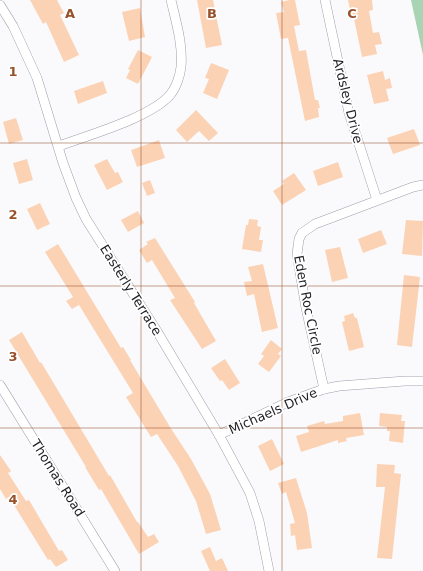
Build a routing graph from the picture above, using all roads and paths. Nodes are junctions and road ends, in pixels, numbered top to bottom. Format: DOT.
graph roads {
  1 [pos="171,0"];
  2 [pos="325,0"];
  3 [pos="0,5"];
  4 [pos="58,146"];
  5 [pos="423,185"];
  6 [pos="377,200"];
  7 [pos="423,381"];
  8 [pos="0,385"];
  9 [pos="324,389"];
  10 [pos="219,435"];
  11 [pos="115,571"];
  12 [pos="268,571"];
  1 -- 4 [label="street"];
  2 -- 6 [label="street, Ardsley Drive"];
  3 -- 4 [label="street, Easterly Terrace"];
  4 -- 10 [label="street, Easterly Terrace"];
  5 -- 6 [label="street, Eden Roc Circle"];
  6 -- 9 [label="street, Eden Roc Circle"];
  7 -- 9 [label="street, Michaels Drive"];
  8 -- 11 [label="street, Thomas Road"];
  9 -- 10 [label="street, Michaels Drive"];
  10 -- 12 [label="street, Easterly Terrace"];
}
